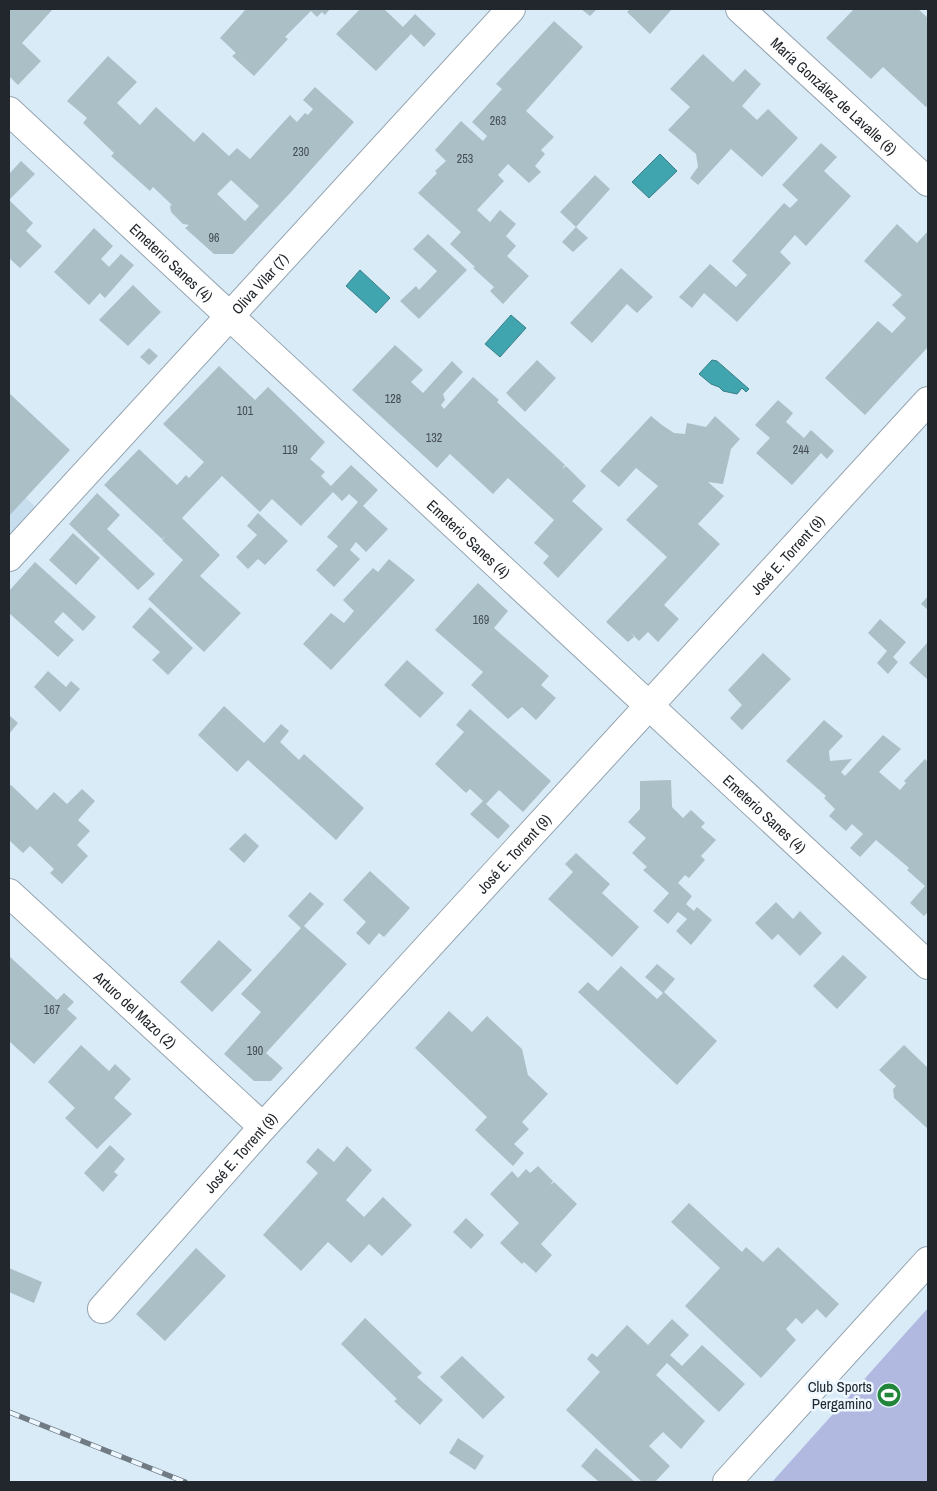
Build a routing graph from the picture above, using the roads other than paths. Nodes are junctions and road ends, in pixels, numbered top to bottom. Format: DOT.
graph roads {
  1 [pos="511,9"];
  2 [pos="740,9"];
  3 [pos="9,111"];
  4 [pos="928,182"];
  5 [pos="230,316"];
  6 [pos="928,401"];
  7 [pos="9,557"];
  8 [pos="650,706"];
  9 [pos="9,893"];
  10 [pos="928,965"];
  11 [pos="263,1127"];
  12 [pos="928,1261"];
  13 [pos="102,1309"];
  14 [pos="727,1482"];
  1 -- 5 [label="street, Oliva Vilar (7)"];
  2 -- 4 [label="street, María González de Lavalle (6)"];
  3 -- 5 [label="street, Emeterio Sanes (4)"];
  5 -- 7 [label="street, Oliva Vilar (7)"];
  5 -- 8 [label="street, Emeterio Sanes (4)"];
  6 -- 8 [label="street, José E. Torrent (9)"];
  8 -- 10 [label="street, Emeterio Sanes (4)"];
  8 -- 11 [label="street, José E. Torrent (9)"];
  9 -- 11 [label="street, Arturo del Mazo (2)"];
  11 -- 13 [label="street, José E. Torrent (9)"];
  12 -- 14 [label="street"];
}
